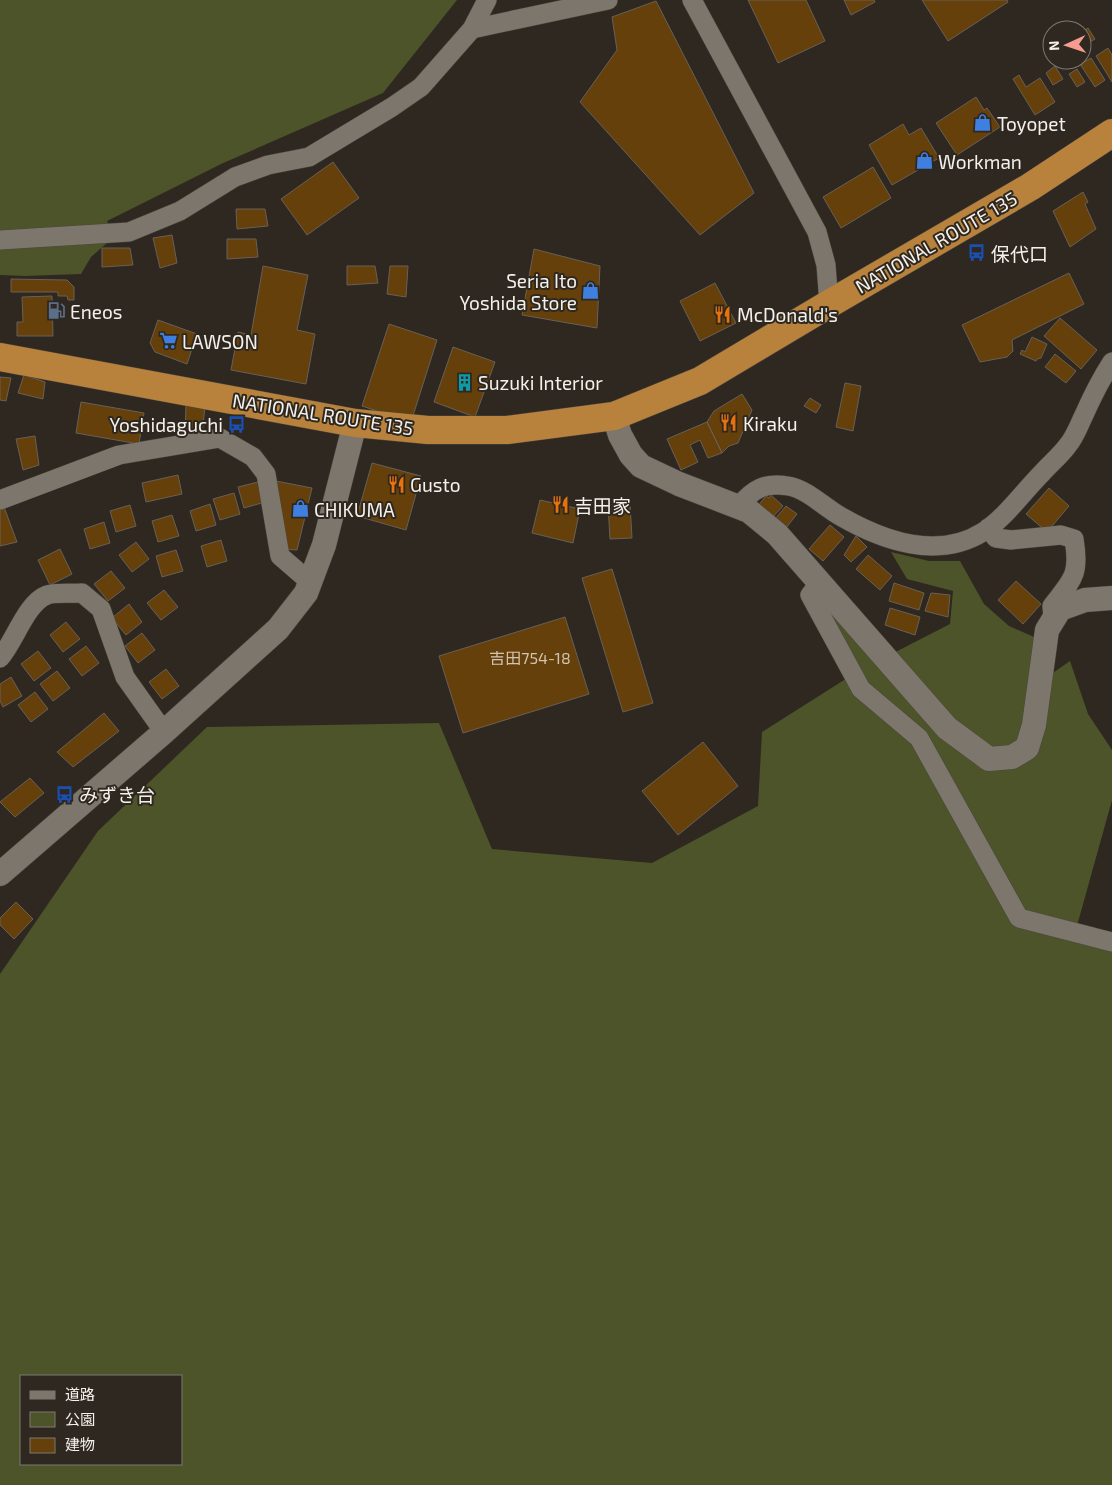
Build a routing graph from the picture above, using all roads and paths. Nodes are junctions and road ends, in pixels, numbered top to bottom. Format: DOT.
graph roads {
  1 [pos="487,0"];
  2 [pos="608,0"];
  3 [pos="692,0"];
  4 [pos="472,29"];
  5 [pos="1112,133"];
  6 [pos="0,240"];
  7 [pos="829,304"];
  8 [pos="0,357"];
  9 [pos="1112,362"];
  10 [pos="614,416"];
  11 [pos="355,423"];
  12 [pos="0,500"];
  13 [pos="739,506"];
  14 [pos="988,528"];
  15 [pos="310,582"];
  16 [pos="820,582"];
  17 [pos="1112,598"];
  18 [pos="1053,620"];
  19 [pos="0,658"];
  20 [pos="164,732"];
  21 [pos="0,874"];
  22 [pos="1112,942"];
  1 -- 4 [label="street"];
  2 -- 4 [label="street"];
  3 -- 7 [label="street"];
  4 -- 6 [label="street"];
  5 -- 7 [label="highway, NATIONAL ROUTE 135"];
  7 -- 10 [label="highway, NATIONAL ROUTE 135"];
  8 -- 11 [label="highway, NATIONAL ROUTE 135"];
  9 -- 14 [label="street"];
  10 -- 11 [label="highway, NATIONAL ROUTE 135"];
  10 -- 13 [label="street"];
  11 -- 15 [label="street"];
  12 -- 15 [label="street"];
  13 -- 14 [label="street"];
  13 -- 16 [label="street"];
  14 -- 18 [label="street"];
  15 -- 20 [label="street"];
  16 -- 18 [label="street"];
  16 -- 22 [label="street"];
  17 -- 18 [label="street"];
  19 -- 20 [label="street"];
  20 -- 21 [label="street"];
}
